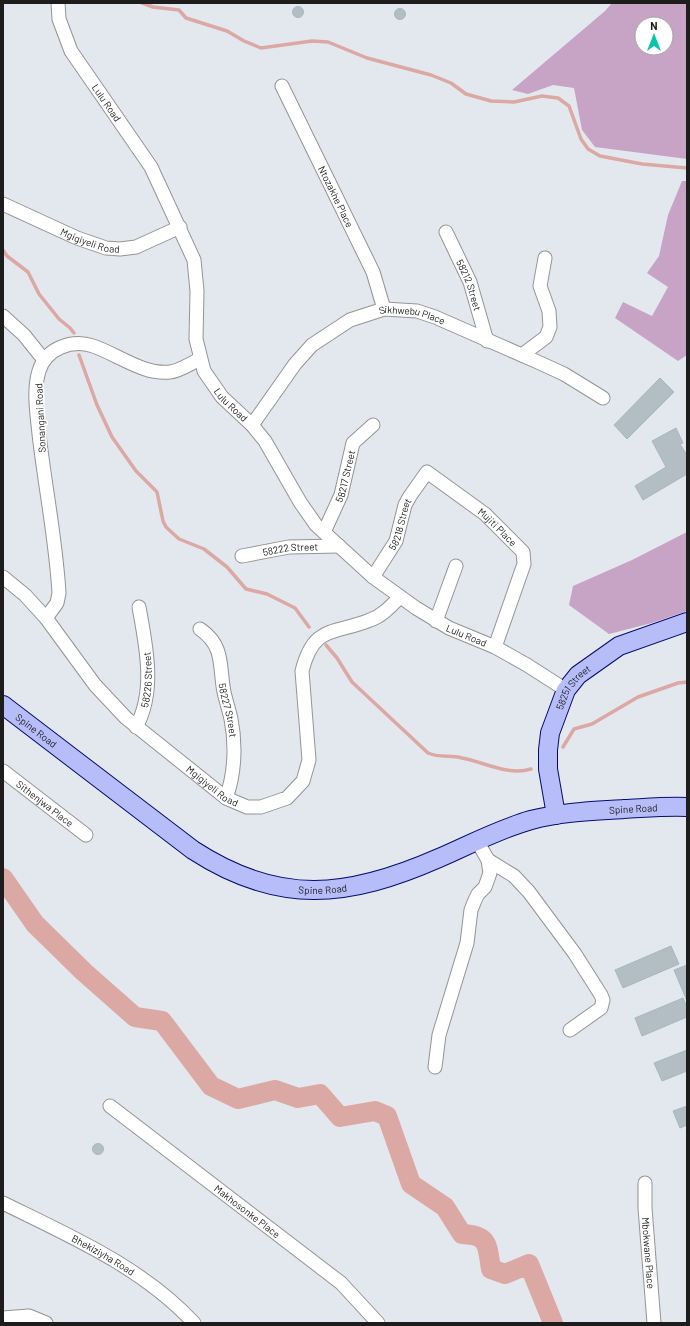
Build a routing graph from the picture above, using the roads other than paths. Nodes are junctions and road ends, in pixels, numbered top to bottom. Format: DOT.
graph roads {
  1 [pos="58,3"];
  2 [pos="282,86"];
  3 [pos="3,204"];
  4 [pos="180,227"];
  5 [pos="446,232"];
  6 [pos="545,258"];
  7 [pos="384,310"];
  8 [pos="3,316"];
  9 [pos="487,341"];
  10 [pos="522,356"];
  11 [pos="200,359"];
  12 [pos="44,360"];
  13 [pos="603,398"];
  14 [pos="252,425"];
  15 [pos="373,425"];
  16 [pos="427,472"];
  17 [pos="324,532"];
  18 [pos="338,546"];
  19 [pos="242,556"];
  20 [pos="456,566"];
  21 [pos="3,577"];
  22 [pos="373,577"];
  23 [pos="400,598"];
  24 [pos="139,607"];
  25 [pos="46,618"];
  26 [pos="436,621"];
  27 [pos="687,622"];
  28 [pos="200,629"];
  29 [pos="495,647"];
  30 [pos="566,690"];
  31 [pos="3,705"];
  32 [pos="136,727"];
  33 [pos="3,771"];
  34 [pos="226,798"];
  35 [pos="687,807"];
  36 [pos="556,815"];
  37 [pos="86,835"];
  38 [pos="477,841"];
  39 [pos="488,860"];
  40 [pos="570,1030"];
  41 [pos="435,1067"];
  42 [pos="110,1106"];
  43 [pos="645,1183"];
  44 [pos="3,1203"];
  45 [pos="3,1318"];
  46 [pos="365,1318"];
  47 [pos="46,1323"];
  48 [pos="194,1323"];
  49 [pos="378,1323"];
  50 [pos="654,1323"];
  1 -- 4 [label="street, Lulu Road"];
  2 -- 7 [label="street, Ntozakhe Place"];
  3 -- 4 [label="street, Mgigiyeli Road"];
  4 -- 11 [label="street, Lulu Road"];
  5 -- 9 [label="street, 58212 Street"];
  6 -- 10 [label="street"];
  7 -- 9 [label="street, Sikhwebu Place"];
  7 -- 14 [label="street, Sikhwebu Place"];
  8 -- 12 [label="street"];
  9 -- 10 [label="street, Sikhwebu Place"];
  10 -- 13 [label="street, Sikhwebu Place"];
  11 -- 12 [label="street"];
  11 -- 14 [label="street, Lulu Road"];
  12 -- 25 [label="street, Sonangani Road"];
  14 -- 17 [label="street, Lulu Road"];
  15 -- 17 [label="street, 58217 Street"];
  16 -- 22 [label="street, 58218 Street"];
  16 -- 29 [label="street, Mujiti Place"];
  17 -- 18 [label="street, Lulu Road"];
  18 -- 19 [label="street, 58222 Street"];
  18 -- 22 [label="street, Lulu Road"];
  20 -- 26 [label="street"];
  21 -- 25 [label="street, Mgigiyeli Road"];
  22 -- 23 [label="street, Lulu Road"];
  23 -- 26 [label="street, Lulu Road"];
  23 -- 34 [label="street, Mgigiyeli Road"];
  24 -- 32 [label="street, 58226 Street"];
  25 -- 32 [label="street, Mgigiyeli Road"];
  26 -- 29 [label="street, Lulu Road"];
  27 -- 30 [label="street, 58251 Street"];
  28 -- 34 [label="street, 58227 Street"];
  29 -- 30 [label="street, Lulu Road"];
  30 -- 36 [label="street, 58251 Street"];
  31 -- 38 [label="street, Spine Road"];
  32 -- 34 [label="street, Mgigiyeli Road"];
  33 -- 37 [label="street, Sithenjwa Place"];
  35 -- 36 [label="street, Spine Road"];
  36 -- 38 [label="street, Spine Road"];
  38 -- 39 [label="street"];
  39 -- 40 [label="street"];
  39 -- 41 [label="street"];
  42 -- 46 [label="street, Makhosonke Place"];
  43 -- 50 [label="street, Mbokwane Place"];
  44 -- 48 [label="street, Bhekiziyha Road"];
  45 -- 47 [label="street"];
  46 -- 49 [label="street, Makhosonke Place"];
}
